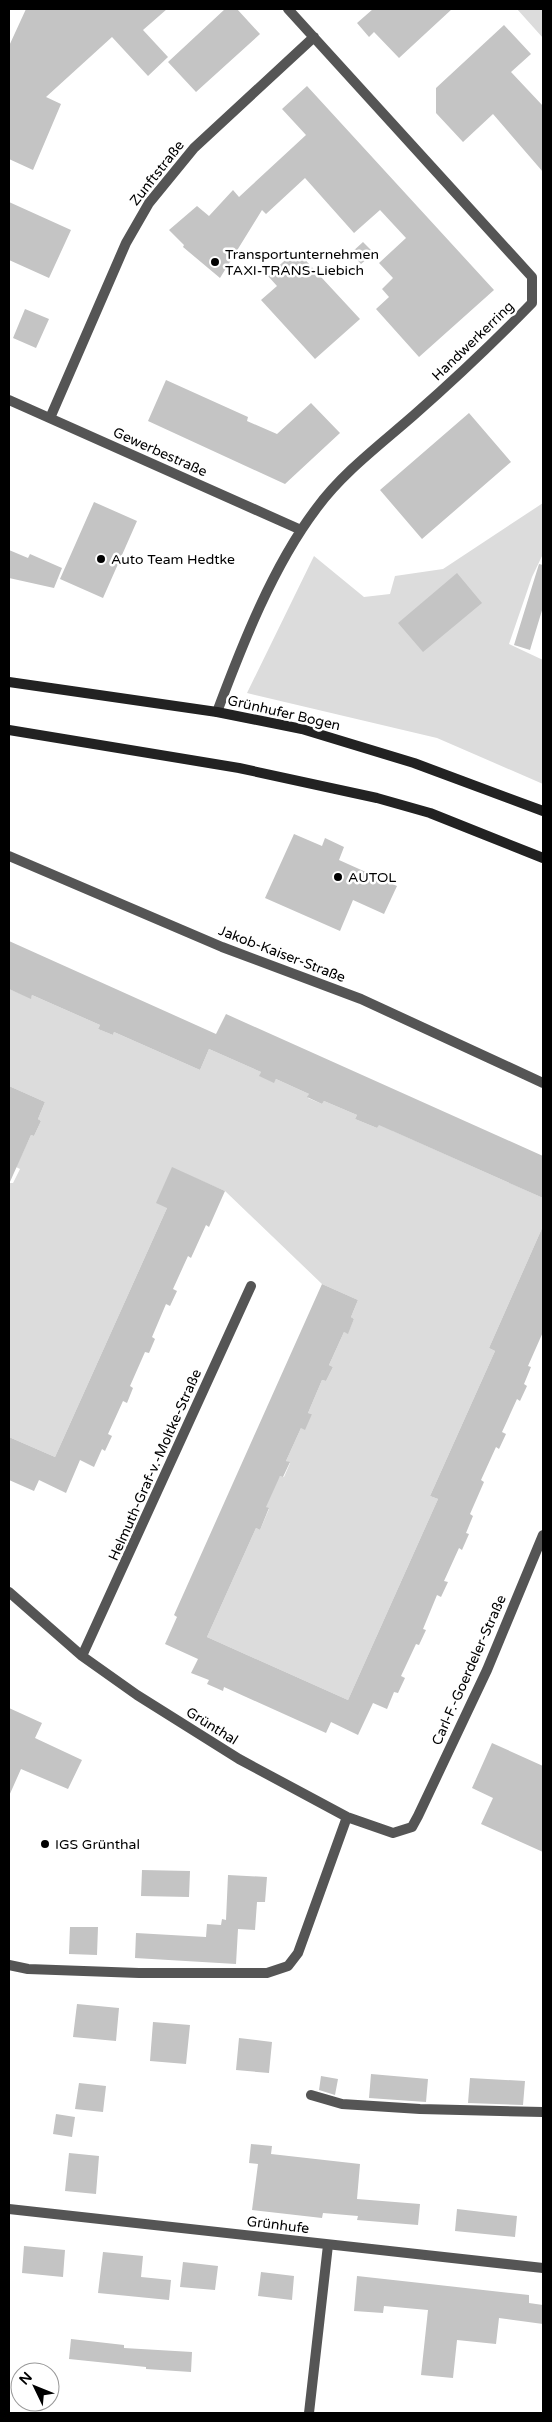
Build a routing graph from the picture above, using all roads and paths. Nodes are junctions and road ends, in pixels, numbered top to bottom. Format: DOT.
graph roads {
  1 [pos="288,9"];
  2 [pos="314,37"];
  3 [pos="9,400"];
  4 [pos="50,418"];
  5 [pos="301,530"];
  6 [pos="9,682"];
  7 [pos="217,712"];
  8 [pos="9,730"];
  9 [pos="543,811"];
  10 [pos="9,856"];
  11 [pos="543,858"];
  12 [pos="543,1083"];
  13 [pos="251,1286"];
  14 [pos="543,1535"];
  15 [pos="9,1592"];
  16 [pos="82,1656"];
  17 [pos="418,1816"];
  18 [pos="347,1817"];
  19 [pos="9,1965"];
  20 [pos="311,2095"];
  21 [pos="543,2112"];
  22 [pos="9,2209"];
  23 [pos="328,2245"];
  24 [pos="543,2268"];
  25 [pos="309,2413"];
  1 -- 2 [label="street, Handwerkerring"];
  2 -- 4 [label="street, Zunftstraße"];
  2 -- 5 [label="street, Handwerkerring"];
  3 -- 4 [label="street, Gewerbestraße"];
  4 -- 5 [label="street, Gewerbestraße"];
  5 -- 7 [label="street, Handwerkerring"];
  6 -- 7 [label="main road, Grünhufer Bogen"];
  7 -- 9 [label="main road, Grünhufer Bogen"];
  8 -- 11 [label="main road"];
  10 -- 12 [label="street, Jakob-Kaiser-Straße"];
  13 -- 16 [label="street, Helmuth-Graf-v.-Moltke-Straße"];
  14 -- 17 [label="street, Carl-F.-Goerdeler-Straße"];
  15 -- 16 [label="street, Grünthal"];
  16 -- 18 [label="street, Grünthal"];
  17 -- 18 [label="street, Grünthal"];
  18 -- 19 [label="street"];
  20 -- 21 [label="street"];
  22 -- 23 [label="street, Grünhufe"];
  23 -- 24 [label="street, Grünhufe"];
  23 -- 25 [label="street"];
}
